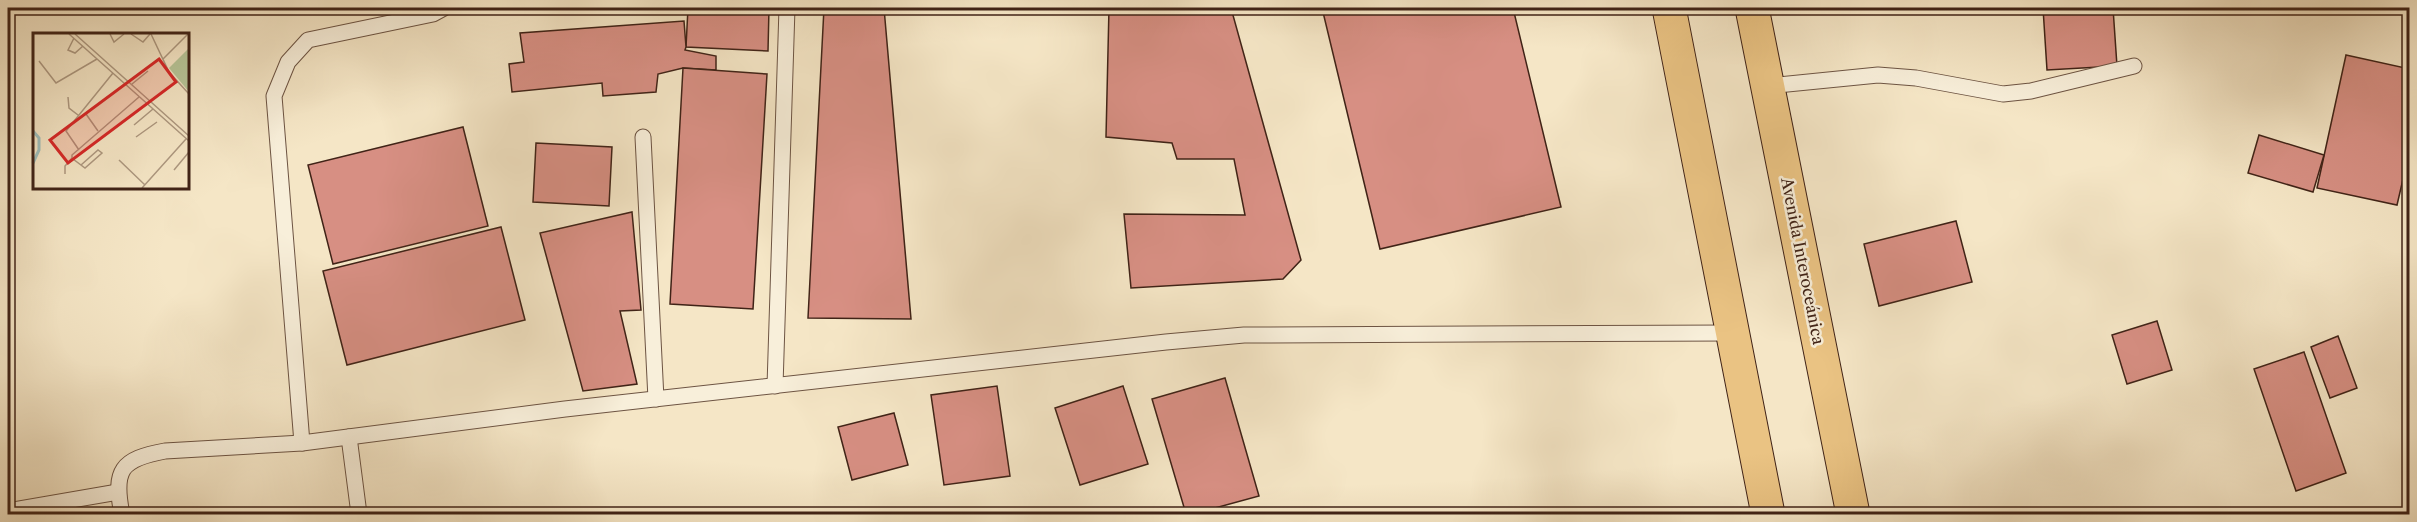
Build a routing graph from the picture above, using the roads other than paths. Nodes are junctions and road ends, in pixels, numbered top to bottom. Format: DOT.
graph roads {
  1 [pos="444,8"];
  2 [pos="787,8"];
  3 [pos="1669,8"];
  4 [pos="1752,8"];
  5 [pos="2133,66"];
  6 [pos="1768,87"];
  7 [pos="643,137"];
  8 [pos="1731,333"];
  9 [pos="775,386"];
  10 [pos="656,399"];
  11 [pos="349,437"];
  12 [pos="303,443"];
  13 [pos="118,492"];
  14 [pos="8,511"];
  15 [pos="122,514"];
  16 [pos="359,514"];
  17 [pos="1768,514"];
  18 [pos="1853,514"];
  1 -- 12 [label="lane"];
  2 -- 9 [label="lane"];
  3 -- 8 [label="highway"];
  4 -- 6 [label="highway, Avenida Interoceánica"];
  5 -- 6 [label="lane"];
  6 -- 18 [label="highway, Avenida Interoceánica"];
  7 -- 10 [label="lane"];
  8 -- 9 [label="lane"];
  8 -- 17 [label="highway"];
  9 -- 10 [label="lane"];
  10 -- 11 [label="lane"];
  11 -- 12 [label="lane"];
  11 -- 16 [label="lane"];
  12 -- 13 [label="lane"];
  13 -- 14 [label="lane"];
  13 -- 15 [label="lane"];
}
